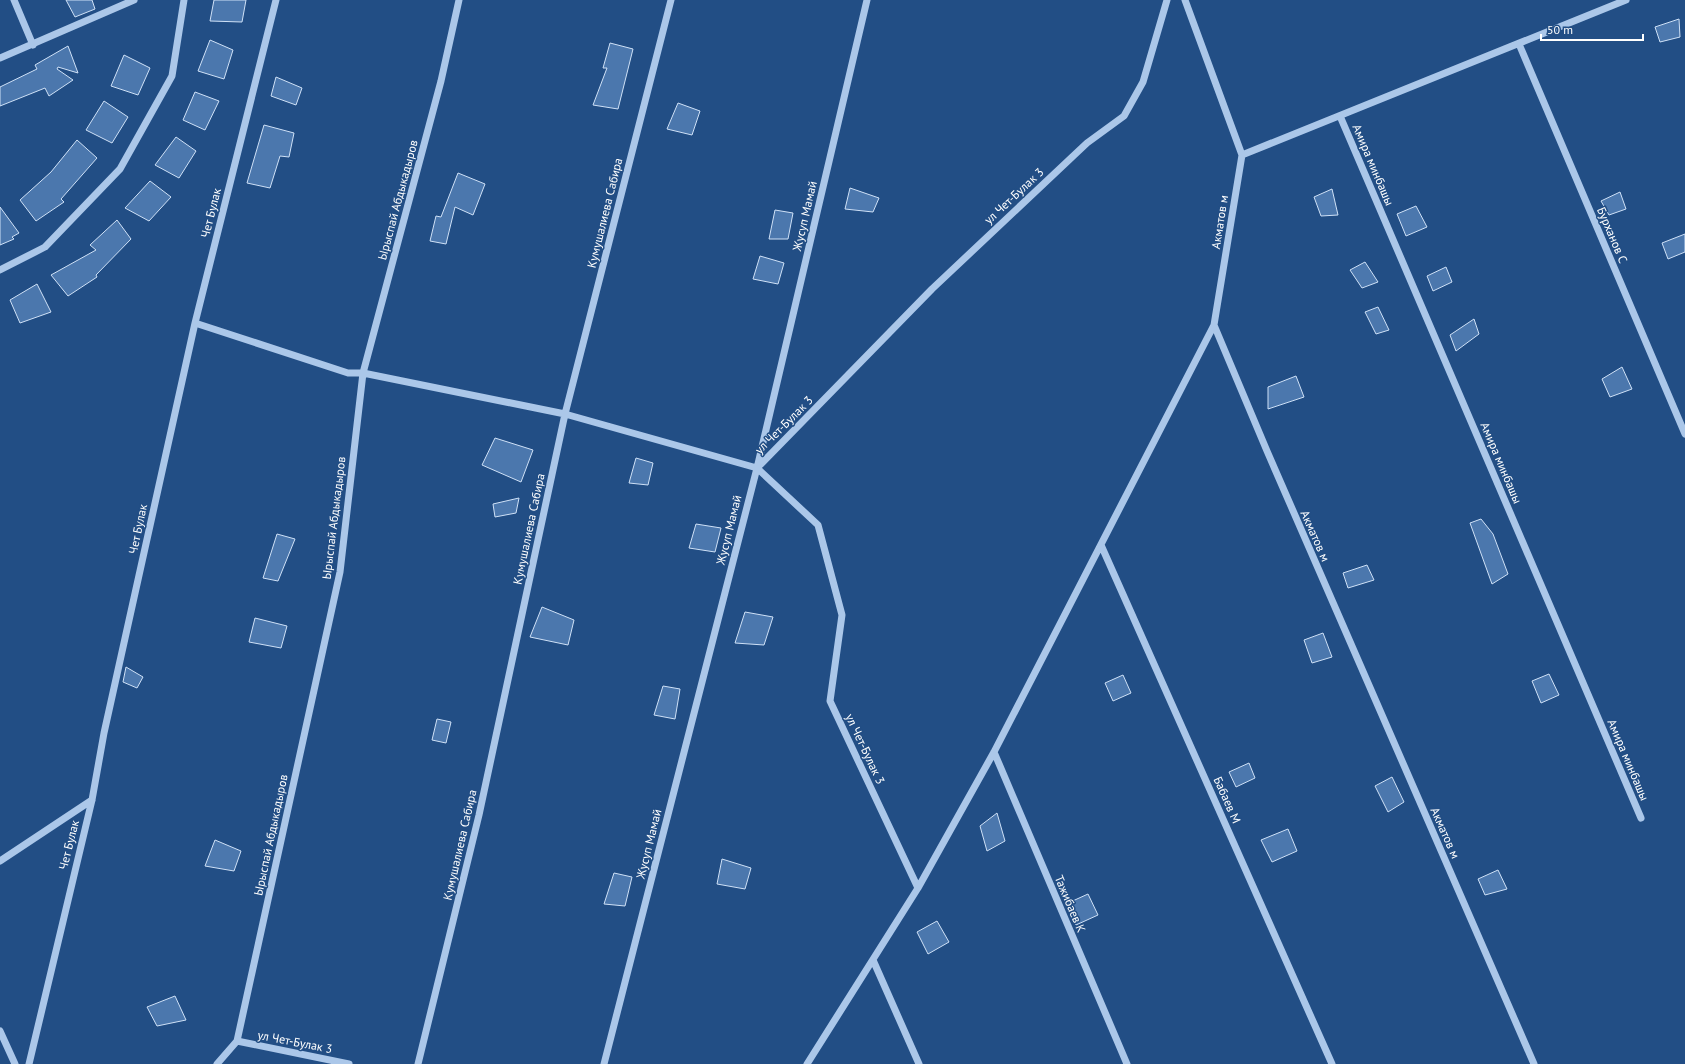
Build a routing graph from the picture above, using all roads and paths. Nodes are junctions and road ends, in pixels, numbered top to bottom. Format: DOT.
graph roads {
  1 [pos="14,0"];
  2 [pos="134,0"];
  3 [pos="184,0"];
  4 [pos="276,0"];
  5 [pos="459,0"];
  6 [pos="671,0"];
  7 [pos="867,0"];
  8 [pos="1167,0"];
  9 [pos="1184,0"];
  10 [pos="1626,0"];
  11 [pos="1519,44"];
  12 [pos="33,45"];
  13 [pos="0,58"];
  14 [pos="1340,116"];
  15 [pos="1242,155"];
  16 [pos="0,270"];
  17 [pos="195,323"];
  18 [pos="1214,325"];
  19 [pos="363,373"];
  20 [pos="565,414"];
  21 [pos="1685,434"];
  22 [pos="757,468"];
  23 [pos="1101,546"];
  24 [pos="994,752"];
  25 [pos="92,800"];
  26 [pos="1641,818"];
  27 [pos="0,861"];
  28 [pos="918,888"];
  29 [pos="873,960"];
  30 [pos="0,1031"];
  31 [pos="237,1041"];
  32 [pos="15,1064"];
  33 [pos="29,1064"];
  34 [pos="217,1064"];
  35 [pos="349,1064"];
  36 [pos="418,1064"];
  37 [pos="604,1064"];
  38 [pos="807,1064"];
  39 [pos="919,1064"];
  40 [pos="1127,1064"];
  41 [pos="1332,1064"];
  42 [pos="1534,1064"];
  1 -- 12 [label="street"];
  2 -- 12 [label="street"];
  3 -- 16 [label="street"];
  4 -- 17 [label="street, Чет Булак"];
  5 -- 19 [label="street, Ырыспай Абдыкадыров"];
  6 -- 20 [label="street, Кумушалиева Сабира"];
  7 -- 22 [label="street, Жусуп Мамай"];
  8 -- 22 [label="street, ул Чет-Булак 3"];
  9 -- 15 [label="street, Акматов м"];
  10 -- 11 [label="street"];
  11 -- 14 [label="street"];
  11 -- 21 [label="street, Бурханов С"];
  12 -- 13 [label="street"];
  14 -- 15 [label="street"];
  14 -- 26 [label="street, Амира минбашы"];
  15 -- 18 [label="street, Акматов м"];
  17 -- 19 [label="street"];
  17 -- 25 [label="street, Чет Булак"];
  18 -- 23 [label="street"];
  18 -- 42 [label="street, Акматов м"];
  19 -- 20 [label="street"];
  19 -- 31 [label="street, Ырыспай Абдыкадыров"];
  20 -- 22 [label="street"];
  20 -- 36 [label="street, Кумушалиева Сабира"];
  22 -- 28 [label="street, ул Чет-Булак 3"];
  22 -- 37 [label="street, Жусуп Мамай"];
  23 -- 24 [label="street"];
  23 -- 41 [label="street, Бабаев М"];
  24 -- 28 [label="street"];
  24 -- 40 [label="street, Тажибаев К"];
  25 -- 27 [label="street"];
  25 -- 33 [label="street, Чет Булак"];
  28 -- 29 [label="street"];
  29 -- 38 [label="street"];
  29 -- 39 [label="street"];
  30 -- 32 [label="street"];
  31 -- 34 [label="street"];
  31 -- 35 [label="street, ул Чет-Булак 3"];
}
